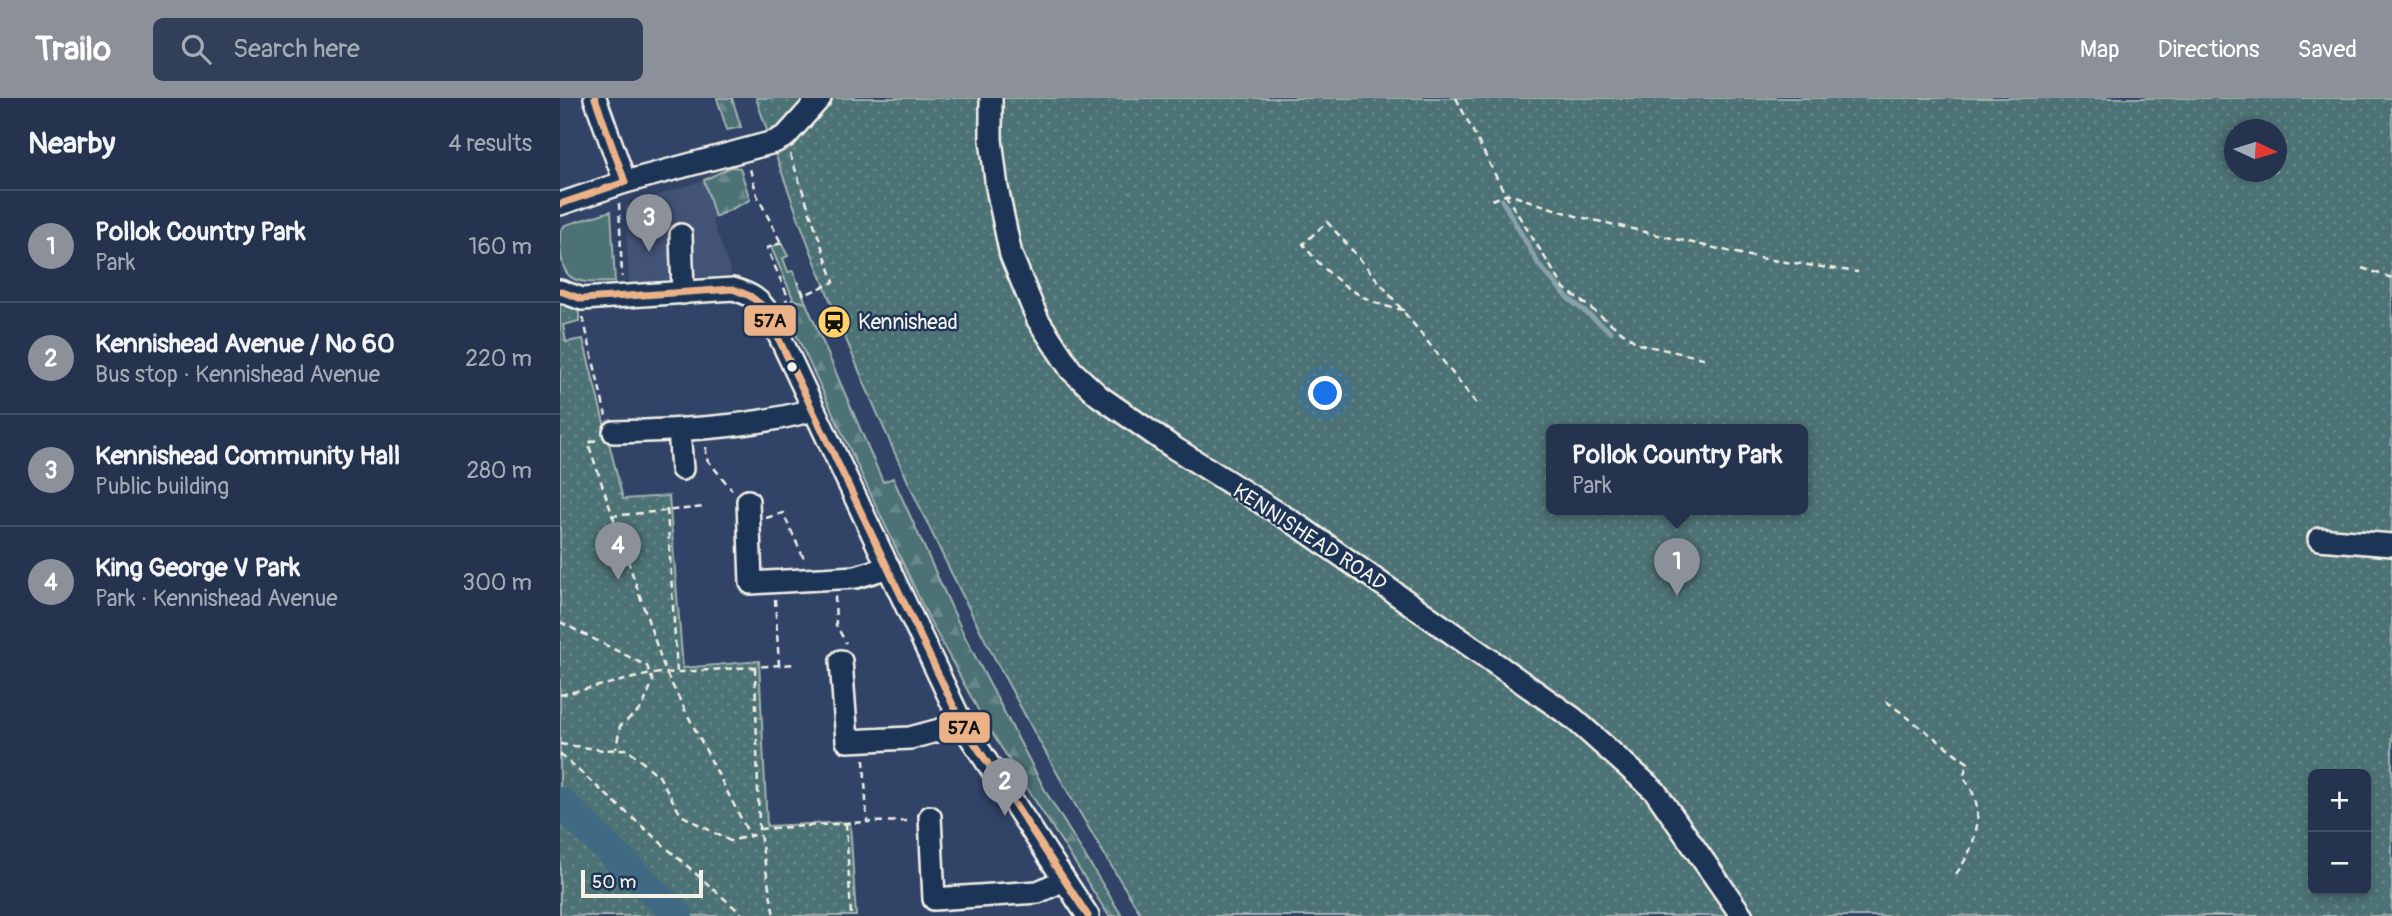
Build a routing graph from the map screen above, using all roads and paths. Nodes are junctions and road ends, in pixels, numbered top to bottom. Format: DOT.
graph roads {
  1 [pos="595,98"];
  2 [pos="820,98"];
  3 [pos="991,98"];
  4 [pos="1456,98"];
  5 [pos="786,136"];
  6 [pos="747,150"];
  7 [pos="622,183"];
  8 [pos="1505,194"];
  9 [pos="1492,200"];
  10 [pos="560,204"];
  11 [pos="681,235"];
  12 [pos="2362,268"];
  13 [pos="1858,272"];
  14 [pos="2392,278"];
  15 [pos="798,282"];
  16 [pos="560,291"];
  17 [pos="683,293"];
  18 [pos="623,297"];
  19 [pos="582,299"];
  20 [pos="1404,310"];
  21 [pos="770,316"];
  22 [pos="1708,359"];
  23 [pos="1476,403"];
  24 [pos="813,410"];
  25 [pos="705,429"];
  26 [pos="679,430"];
  27 [pos="614,432"];
  28 [pos="682,470"];
  29 [pos="705,507"];
  30 [pos="667,509"];
  31 [pos="748,510"];
  32 [pos="610,516"];
  33 [pos="2319,540"];
  34 [pos="2392,545"];
  35 [pos="889,567"];
  36 [pos="824,579"];
  37 [pos="774,582"];
  38 [pos="560,622"];
  39 [pos="841,661"];
  40 [pos="797,664"];
  41 [pos="779,665"];
  42 [pos="755,667"];
  43 [pos="677,672"];
  44 [pos="666,673"];
  45 [pos="651,674"];
  46 [pos="560,695"];
  47 [pos="1886,701"];
  48 [pos="962,724"];
  49 [pos="863,740"];
  50 [pos="560,744"];
  51 [pos="616,749"];
  52 [pos="560,754"];
  53 [pos="930,818"];
  54 [pos="867,822"];
  55 [pos="846,823"];
  56 [pos="759,831"];
  57 [pos="750,836"];
  58 [pos="1956,874"];
  59 [pos="1064,880"];
  60 [pos="744,916"];
  61 [pos="774,916"];
  62 [pos="851,916"];
  63 [pos="1088,916"];
  64 [pos="1742,916"];
  1 -- 7 [label="street"];
  2 -- 5 [label="street"];
  3 -- 64 [label="street, KENNISHEAD ROAD"];
  4 -- 8 [label="path"];
  5 -- 6 [label="street"];
  5 -- 15 [label="path"];
  6 -- 7 [label="street"];
  6 -- 21 [label="path"];
  7 -- 10 [label="street"];
  7 -- 18 [label="path"];
  8 -- 9 [label="path"];
  8 -- 13 [label="path"];
  8 -- 22 [label="path"];
  11 -- 17 [label="street"];
  12 -- 14 [label="path"];
  16 -- 19 [label="street"];
  17 -- 18 [label="street"];
  17 -- 21 [label="street"];
  18 -- 19 [label="street"];
  19 -- 27 [label="path"];
  20 -- 20 [label="path"];
  20 -- 23 [label="path"];
  21 -- 24 [label="street"];
  24 -- 25 [label="street"];
  24 -- 35 [label="street"];
  25 -- 26 [label="street"];
  25 -- 31 [label="path"];
  26 -- 27 [label="street"];
  26 -- 28 [label="street"];
  27 -- 32 [label="path"];
  29 -- 30 [label="path"];
  30 -- 32 [label="path"];
  30 -- 43 [label="path"];
  31 -- 36 [label="path"];
  31 -- 37 [label="street"];
  32 -- 44 [label="path"];
  33 -- 34 [label="street"];
  35 -- 36 [label="street"];
  35 -- 48 [label="street"];
  36 -- 37 [label="street"];
  36 -- 39 [label="path"];
  37 -- 41 [label="path"];
  38 -- 45 [label="path"];
  39 -- 49 [label="street"];
  40 -- 41 [label="path"];
  41 -- 42 [label="path"];
  42 -- 43 [label="path"];
  42 -- 56 [label="path"];
  43 -- 44 [label="path"];
  44 -- 45 [label="path"];
  44 -- 57 [label="path"];
  45 -- 46 [label="path"];
  45 -- 51 [label="path"];
  47 -- 58 [label="path"];
  48 -- 49 [label="street"];
  48 -- 59 [label="street"];
  49 -- 54 [label="path"];
  50 -- 51 [label="path"];
  51 -- 57 [label="path"];
  52 -- 60 [label="path"];
  53 -- 54 [label="path"];
  53 -- 59 [label="street"];
  54 -- 55 [label="path"];
  55 -- 56 [label="path"];
  55 -- 62 [label="path"];
  56 -- 57 [label="path"];
  56 -- 61 [label="path"];
  59 -- 63 [label="street"];
}
